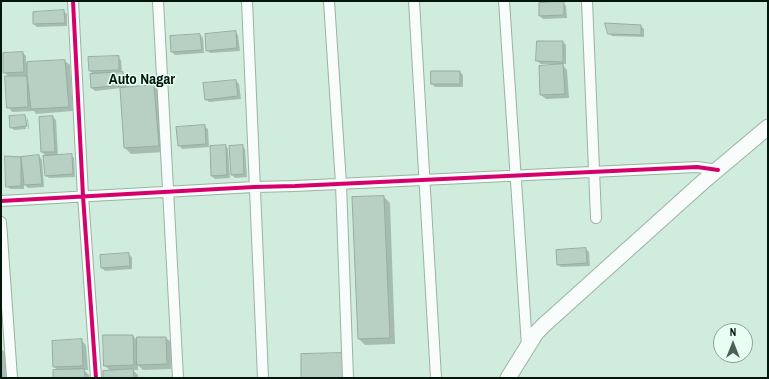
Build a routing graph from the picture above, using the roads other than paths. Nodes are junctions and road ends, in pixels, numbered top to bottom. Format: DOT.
graph roads {
  1 [pos="73,1"];
  2 [pos="158,1"];
  3 [pos="246,1"];
  4 [pos="329,1"];
  5 [pos="414,1"];
  6 [pos="504,1"];
  7 [pos="587,1"];
  8 [pos="768,127"];
  9 [pos="718,170"];
  10 [pos="594,172"];
  11 [pos="516,176"];
  12 [pos="424,180"];
  13 [pos="341,184"];
  14 [pos="254,187"];
  15 [pos="168,192"];
  16 [pos="83,196"];
  17 [pos="1,202"];
  18 [pos="596,218"];
  19 [pos="1,222"];
  20 [pos="527,346"];
  21 [pos="12,378"];
  22 [pos="96,378"];
  23 [pos="178,378"];
  24 [pos="262,378"];
  25 [pos="348,378"];
  26 [pos="436,378"];
  27 [pos="508,378"];
  1 -- 16 [label="street"];
  2 -- 15 [label="street"];
  3 -- 14 [label="street"];
  4 -- 13 [label="street"];
  5 -- 12 [label="street"];
  6 -- 11 [label="street"];
  7 -- 10 [label="street"];
  8 -- 9 [label="main road"];
  9 -- 10 [label="street"];
  9 -- 20 [label="main road"];
  10 -- 11 [label="street"];
  10 -- 18 [label="street"];
  11 -- 12 [label="street"];
  11 -- 20 [label="street"];
  12 -- 13 [label="street"];
  12 -- 26 [label="street"];
  13 -- 14 [label="street"];
  13 -- 25 [label="street"];
  14 -- 15 [label="street"];
  14 -- 24 [label="street"];
  15 -- 16 [label="street"];
  15 -- 23 [label="street"];
  16 -- 17 [label="street"];
  16 -- 22 [label="street"];
  19 -- 21 [label="street"];
  20 -- 27 [label="main road"];
}
